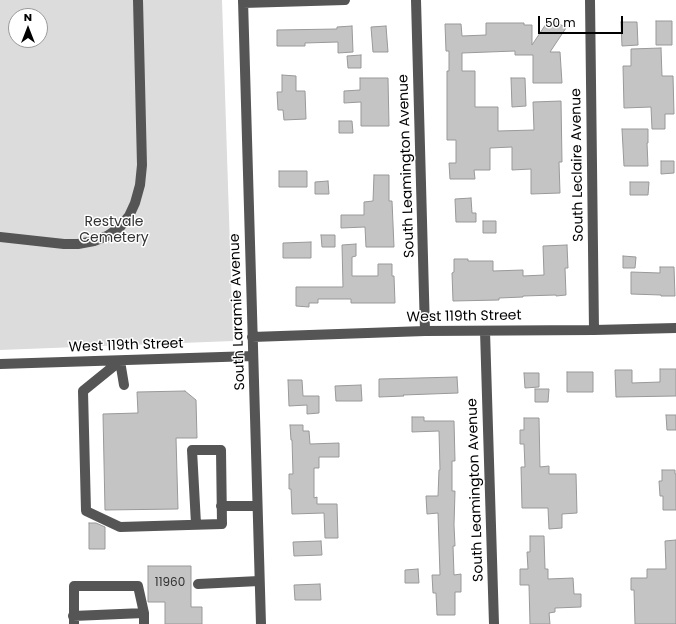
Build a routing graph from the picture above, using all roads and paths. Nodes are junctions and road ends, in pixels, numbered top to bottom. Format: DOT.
graph roads {
  1 [pos="138,0"];
  2 [pos="345,0"];
  3 [pos="416,0"];
  4 [pos="590,0"];
  5 [pos="243,1"];
  6 [pos="0,237"];
  7 [pos="676,328"];
  8 [pos="594,330"];
  9 [pos="426,331"];
  10 [pos="485,331"];
  11 [pos="252,337"];
  12 [pos="253,356"];
  13 [pos="120,361"];
  14 [pos="0,364"];
  15 [pos="124,385"];
  16 [pos="221,506"];
  17 [pos="257,506"];
  18 [pos="196,524"];
  19 [pos="259,581"];
  20 [pos="198,584"];
  21 [pos="144,613"];
  22 [pos="73,620"];
  23 [pos="144,624"];
  24 [pos="261,624"];
  25 [pos="494,624"];
  1 -- 6 [label="street"];
  2 -- 5 [label="street"];
  3 -- 9 [label="street, South Leamington Avenue"];
  4 -- 8 [label="street, South Leclaire Avenue"];
  5 -- 11 [label="street, South Laramie Avenue"];
  7 -- 8 [label="street, West 119th Street"];
  8 -- 10 [label="street, West 119th Street"];
  9 -- 10 [label="street, West 119th Street"];
  9 -- 11 [label="street, West 119th Street"];
  10 -- 25 [label="street, South Leamington Avenue"];
  11 -- 12 [label="street, South Laramie Avenue"];
  12 -- 13 [label="street, West 119th Street"];
  12 -- 17 [label="street, South Laramie Avenue"];
  13 -- 14 [label="street, West 119th Street"];
  13 -- 15 [label="street"];
  13 -- 18 [label="street"];
  16 -- 17 [label="street"];
  16 -- 18 [label="street"];
  16 -- 18 [label="street"];
  17 -- 19 [label="street, South Laramie Avenue"];
  19 -- 20 [label="street"];
  19 -- 24 [label="street, South Laramie Avenue"];
  21 -- 22 [label="street"];
  21 -- 22 [label="street"];
  21 -- 23 [label="street"];
}
